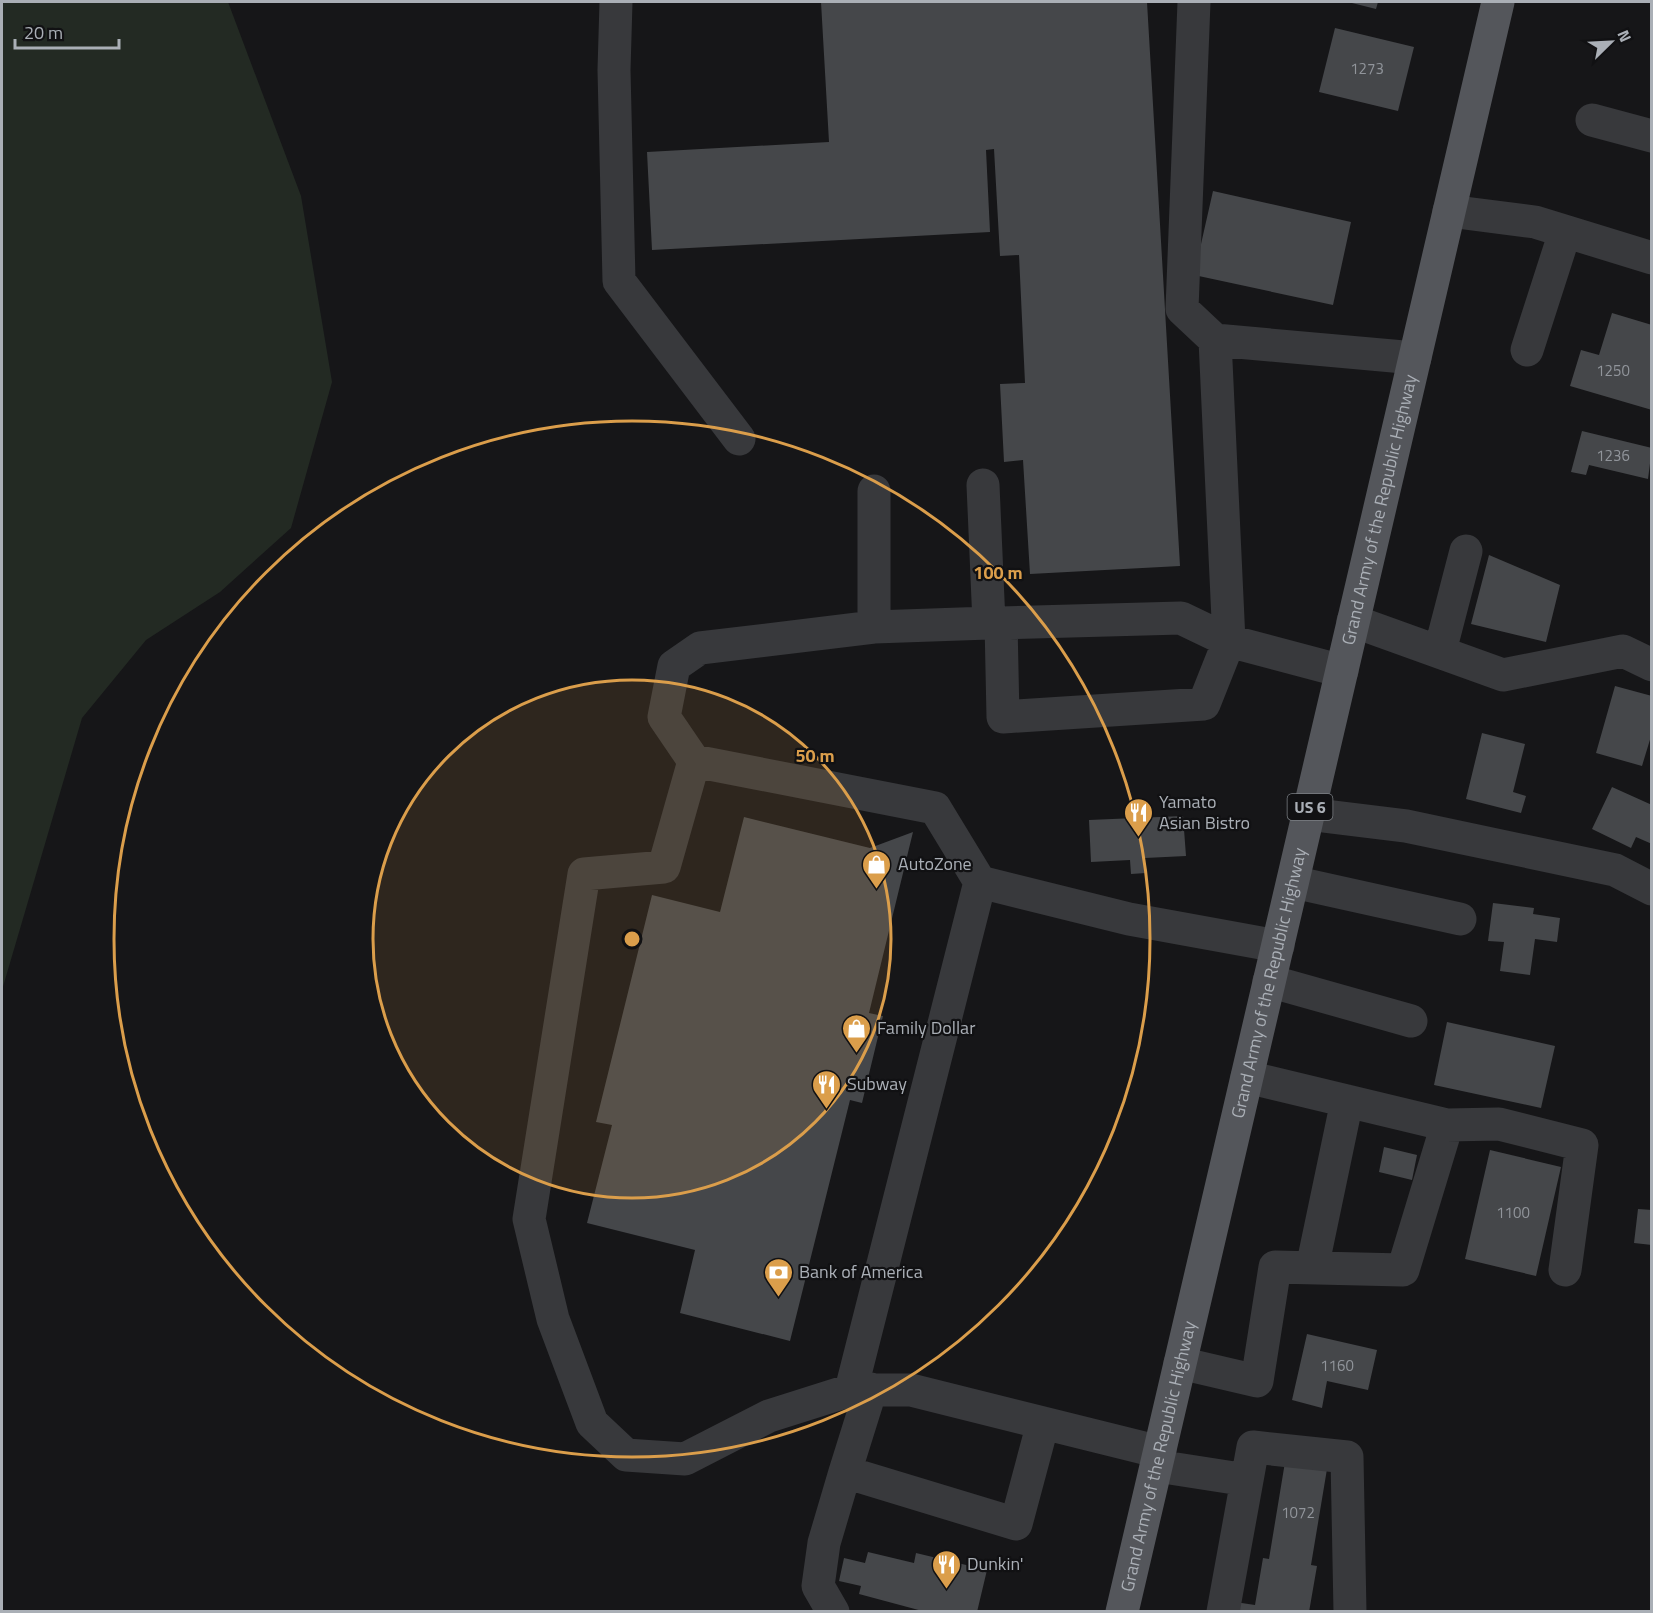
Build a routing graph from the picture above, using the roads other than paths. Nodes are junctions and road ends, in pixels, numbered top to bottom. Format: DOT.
graph roads {
  1 [pos="616,2"];
  2 [pos="1194,2"];
  3 [pos="1498,2"];
  4 [pos="1592,120"];
  5 [pos="1652,136"];
  6 [pos="1449,211"];
  7 [pos="1566,232"];
  8 [pos="1652,258"];
  9 [pos="1215,340"];
  10 [pos="1527,350"];
  11 [pos="1415,358"];
  12 [pos="739,438"];
  13 [pos="983,485"];
  14 [pos="874,491"];
  15 [pos="1466,551"];
  16 [pos="1353,621"];
  17 [pos="995,623"];
  18 [pos="874,627"];
  19 [pos="1229,641"];
  20 [pos="1440,651"];
  21 [pos="1652,664"];
  22 [pos="1342,671"];
  23 [pos="694,761"];
  24 [pos="1308,814"];
  25 [pos="980,882"];
  26 [pos="1293,882"];
  27 [pos="1652,889"];
  28 [pos="1460,919"];
  29 [pos="1278,946"];
  30 [pos="1269,981"];
  31 [pos="1411,1021"];
  32 [pos="1247,1077"];
  33 [pos="1347,1101"];
  34 [pos="1447,1125"];
  35 [pos="1312,1268"];
  36 [pos="1565,1270"];
  37 [pos="1180,1363"];
  38 [pos="861,1390"];
  39 [pos="1043,1423"];
  40 [pos="1158,1459"];
  41 [pos="845,1472"];
  42 [pos="1247,1480"];
  43 [pos="833,1611"];
  44 [pos="1122,1611"];
  45 [pos="1223,1611"];
  46 [pos="1350,1611"];
  1 -- 12 [label="lane"];
  2 -- 9 [label="lane"];
  3 -- 6 [label="main road, Grand Army of the Republic Highway / US 6"];
  4 -- 5 [label="lane"];
  6 -- 7 [label="lane"];
  6 -- 11 [label="main road, Grand Army of the Republic Highway / US 6"];
  7 -- 8 [label="lane"];
  7 -- 10 [label="lane"];
  9 -- 11 [label="lane"];
  9 -- 19 [label="lane"];
  11 -- 16 [label="main road, Grand Army of the Republic Highway / US 6"];
  13 -- 17 [label="lane"];
  14 -- 18 [label="lane"];
  15 -- 20 [label="lane"];
  16 -- 20 [label="lane"];
  16 -- 22 [label="main road, Grand Army of the Republic Highway / US 6"];
  17 -- 18 [label="lane"];
  17 -- 19 [label="lane"];
  17 -- 19 [label="lane"];
  18 -- 23 [label="lane"];
  19 -- 22 [label="lane"];
  20 -- 21 [label="lane"];
  22 -- 24 [label="main road, Grand Army of the Republic Highway / US 6"];
  23 -- 25 [label="lane"];
  23 -- 38 [label="lane"];
  24 -- 26 [label="main road, Grand Army of the Republic Highway / US 6"];
  24 -- 27 [label="lane"];
  25 -- 29 [label="lane"];
  25 -- 38 [label="lane"];
  26 -- 28 [label="lane"];
  26 -- 29 [label="main road, Grand Army of the Republic Highway / US 6"];
  29 -- 30 [label="main road, Grand Army of the Republic Highway / US 6"];
  30 -- 31 [label="lane"];
  30 -- 32 [label="main road, Grand Army of the Republic Highway / US 6"];
  32 -- 33 [label="lane"];
  32 -- 37 [label="main road, Grand Army of the Republic Highway / US 6"];
  33 -- 34 [label="lane"];
  33 -- 35 [label="lane"];
  34 -- 35 [label="lane"];
  34 -- 36 [label="lane"];
  35 -- 37 [label="lane"];
  37 -- 40 [label="main road, Grand Army of the Republic Highway / US 6"];
  38 -- 39 [label="lane"];
  38 -- 41 [label="lane"];
  39 -- 40 [label="lane"];
  39 -- 41 [label="lane"];
  40 -- 42 [label="lane"];
  40 -- 44 [label="main road, Grand Army of the Republic Highway / US 6"];
  41 -- 43 [label="lane"];
  42 -- 45 [label="lane"];
  42 -- 46 [label="lane"];
}
